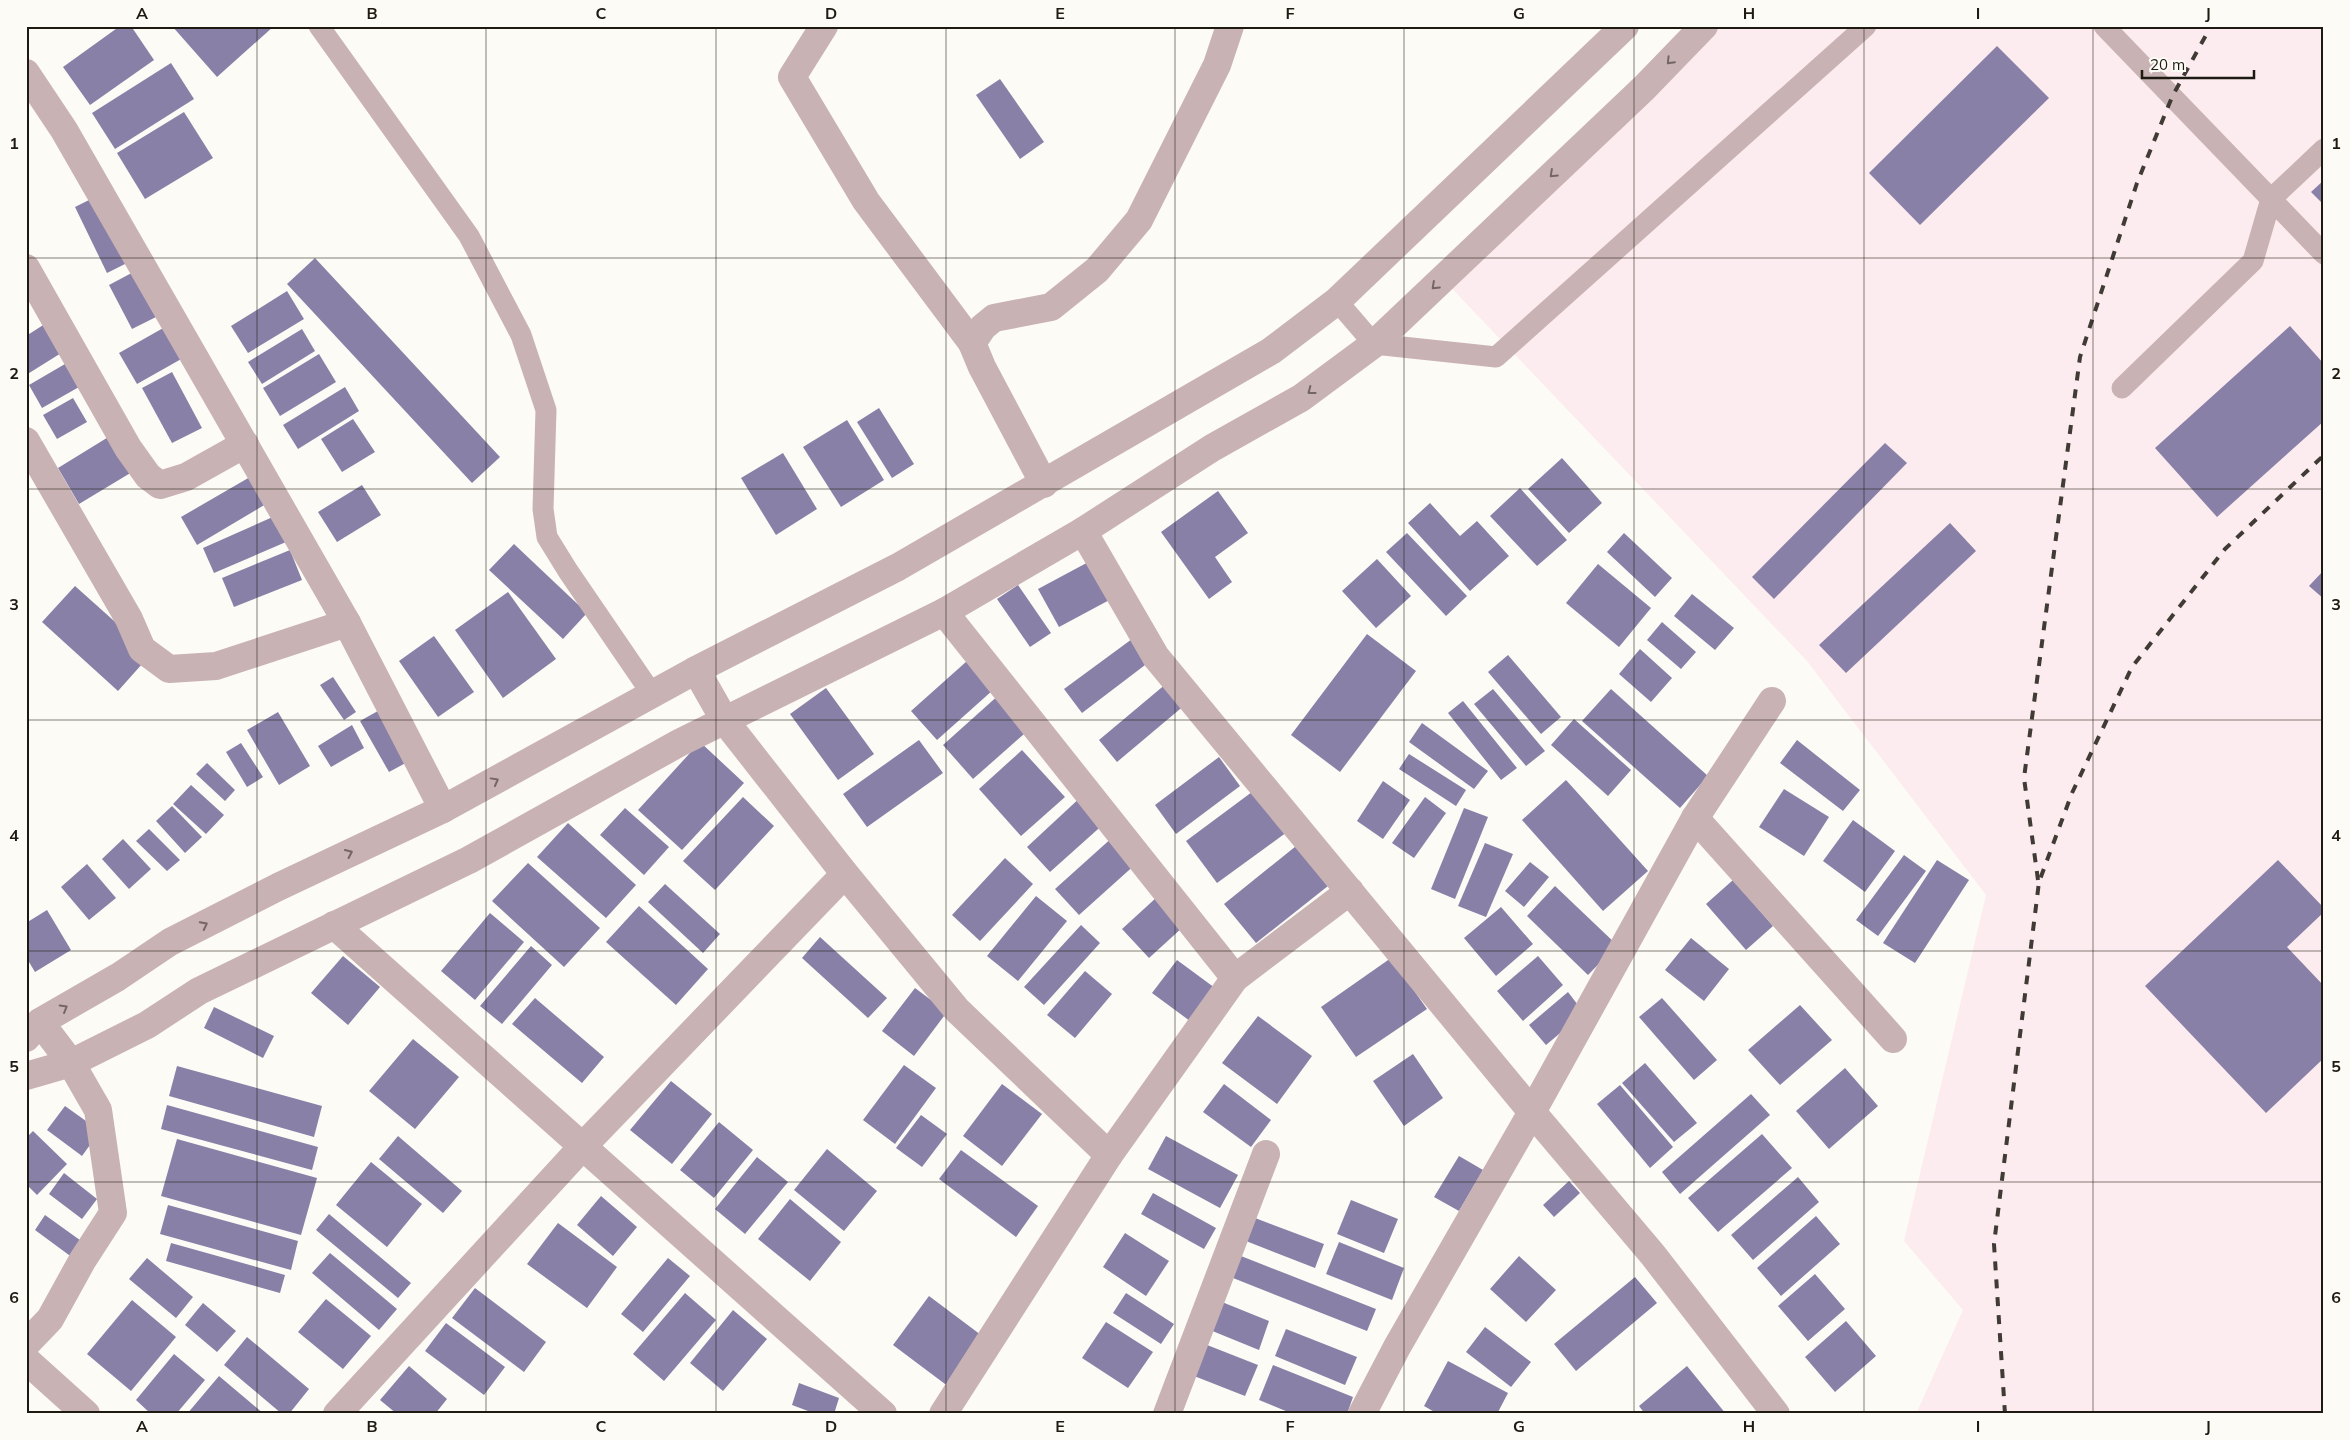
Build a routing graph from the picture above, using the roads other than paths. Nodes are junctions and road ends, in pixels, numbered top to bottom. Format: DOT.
graph roads {
  1 [pos="319,26"];
  2 [pos="824,26"];
  3 [pos="1625,26"];
  4 [pos="1704,26"];
  5 [pos="1866,26"];
  6 [pos="2104,26"];
  7 [pos="1223,29"];
  8 [pos="26,73"];
  9 [pos="2324,148"];
  10 [pos="2271,199"];
  11 [pos="2324,254"];
  12 [pos="26,268"];
  13 [pos="1337,301"];
  14 [pos="972,343"];
  15 [pos="1374,344"];
  16 [pos="2122,388"];
  17 [pos="26,441"];
  18 [pos="246,444"];
  19 [pos="1044,484"];
  20 [pos="1083,531"];
  21 [pos="944,612"];
  22 [pos="347,622"];
  23 [pos="696,670"];
  24 [pos="652,694"];
  25 [pos="1772,701"];
  26 [pos="725,721"];
  27 [pos="443,810"];
  28 [pos="1694,818"];
  29 [pos="845,874"];
  30 [pos="1350,891"];
  31 [pos="334,925"];
  32 [pos="1235,978"];
  33 [pos="33,1030"];
  34 [pos="1893,1039"];
  35 [pos="71,1063"];
  36 [pos="26,1076"];
  37 [pos="1532,1112"];
  38 [pos="584,1146"];
  39 [pos="1266,1154"];
  40 [pos="1109,1155"];
  41 [pos="26,1344"];
  42 [pos="26,1360"];
  43 [pos="86,1414"];
  44 [pos="336,1414"];
  45 [pos="883,1414"];
  46 [pos="943,1414"];
  47 [pos="1168,1414"];
  48 [pos="1362,1414"];
  49 [pos="1776,1414"];
  1 -- 24 [label="lane"];
  2 -- 14 [label="street"];
  3 -- 13 [label="street"];
  4 -- 15 [label="street, one-way"];
  5 -- 15 [label="lane"];
  6 -- 10 [label="lane"];
  7 -- 14 [label="street"];
  8 -- 18 [label="street"];
  9 -- 10 [label="lane"];
  10 -- 11 [label="lane"];
  10 -- 16 [label="lane"];
  12 -- 18 [label="street"];
  13 -- 15 [label="lane"];
  13 -- 19 [label="street"];
  14 -- 19 [label="street"];
  15 -- 20 [label="street, one-way"];
  17 -- 22 [label="street"];
  18 -- 22 [label="street"];
  19 -- 23 [label="street"];
  20 -- 21 [label="street"];
  20 -- 30 [label="street"];
  21 -- 26 [label="street"];
  21 -- 32 [label="street"];
  22 -- 27 [label="street"];
  23 -- 24 [label="street"];
  23 -- 26 [label="street"];
  27 -- 24 [label="street, one-way"];
  25 -- 28 [label="street"];
  26 -- 29 [label="street"];
  26 -- 31 [label="street"];
  33 -- 27 [label="street, one-way"];
  28 -- 34 [label="street"];
  28 -- 37 [label="street"];
  29 -- 38 [label="street"];
  29 -- 40 [label="street"];
  30 -- 32 [label="street"];
  30 -- 37 [label="street"];
  31 -- 35 [label="street"];
  31 -- 38 [label="street"];
  32 -- 40 [label="street"];
  33 -- 35 [label="street"];
  35 -- 36 [label="street"];
  35 -- 41 [label="street"];
  37 -- 48 [label="street"];
  37 -- 49 [label="street"];
  38 -- 44 [label="street"];
  38 -- 45 [label="street"];
  39 -- 47 [label="street"];
  40 -- 46 [label="street"];
  42 -- 43 [label="street"];
}
